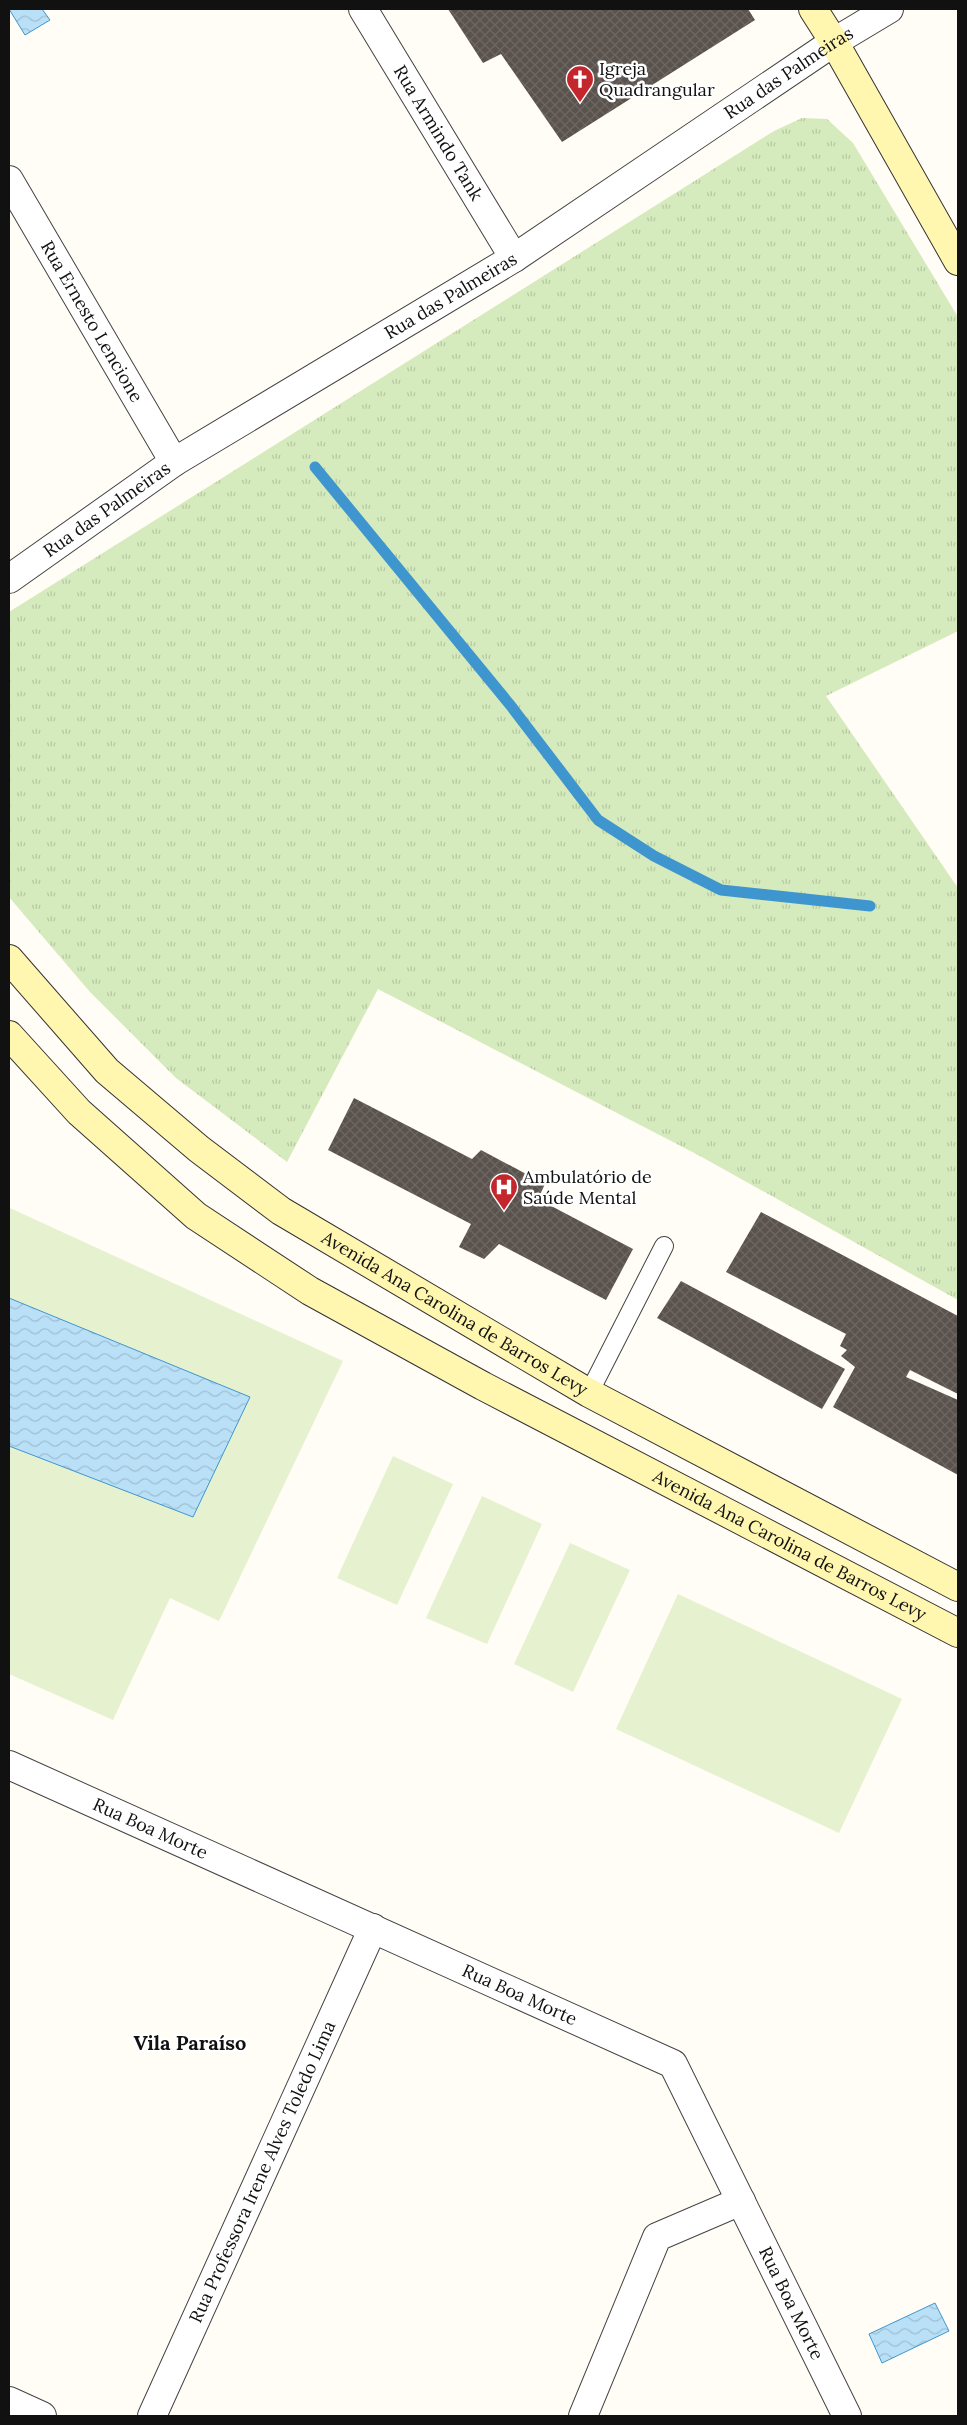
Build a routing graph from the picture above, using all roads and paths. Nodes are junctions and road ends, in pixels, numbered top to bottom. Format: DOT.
graph roads {
  1 [pos="363,9"];
  2 [pos="813,9"];
  3 [pos="889,9"];
  4 [pos="834,42"];
  5 [pos="9,180"];
  6 [pos="514,258"];
  7 [pos="958,260"];
  8 [pos="174,462"];
  9 [pos="9,579"];
  10 [pos="9,959"];
  11 [pos="9,1035"];
  12 [pos="664,1246"];
  13 [pos="589,1393"];
  14 [pos="958,1587"];
  15 [pos="958,1633"];
  16 [pos="9,1765"];
  17 [pos="372,1928"];
  18 [pos="740,2201"];
  19 [pos="9,2401"];
  20 [pos="42,2416"];
  21 [pos="152,2416"];
  22 [pos="583,2416"];
  23 [pos="847,2416"];
  1 -- 6 [label="street, Rua Armindo Tank"];
  2 -- 4 [label="street"];
  3 -- 4 [label="street, Rua das Palmeiras"];
  4 -- 6 [label="street, Rua das Palmeiras"];
  4 -- 7 [label="street"];
  5 -- 8 [label="street, Rua Ernesto Lencione"];
  6 -- 8 [label="street, Rua das Palmeiras"];
  8 -- 9 [label="street, Rua das Palmeiras"];
  10 -- 13 [label="street, Avenida Ana Carolina de Barros Levy"];
  11 -- 15 [label="street, Avenida Ana Carolina de Barros Levy"];
  12 -- 13 [label="lane"];
  13 -- 14 [label="street, Avenida Ana Carolina de Barros Levy"];
  16 -- 17 [label="street, Rua Boa Morte"];
  17 -- 18 [label="street, Rua Boa Morte"];
  17 -- 21 [label="street, Rua Professora Irene Alves Toledo Lima"];
  18 -- 22 [label="street"];
  18 -- 23 [label="street, Rua Boa Morte"];
  19 -- 20 [label="street"];
}
